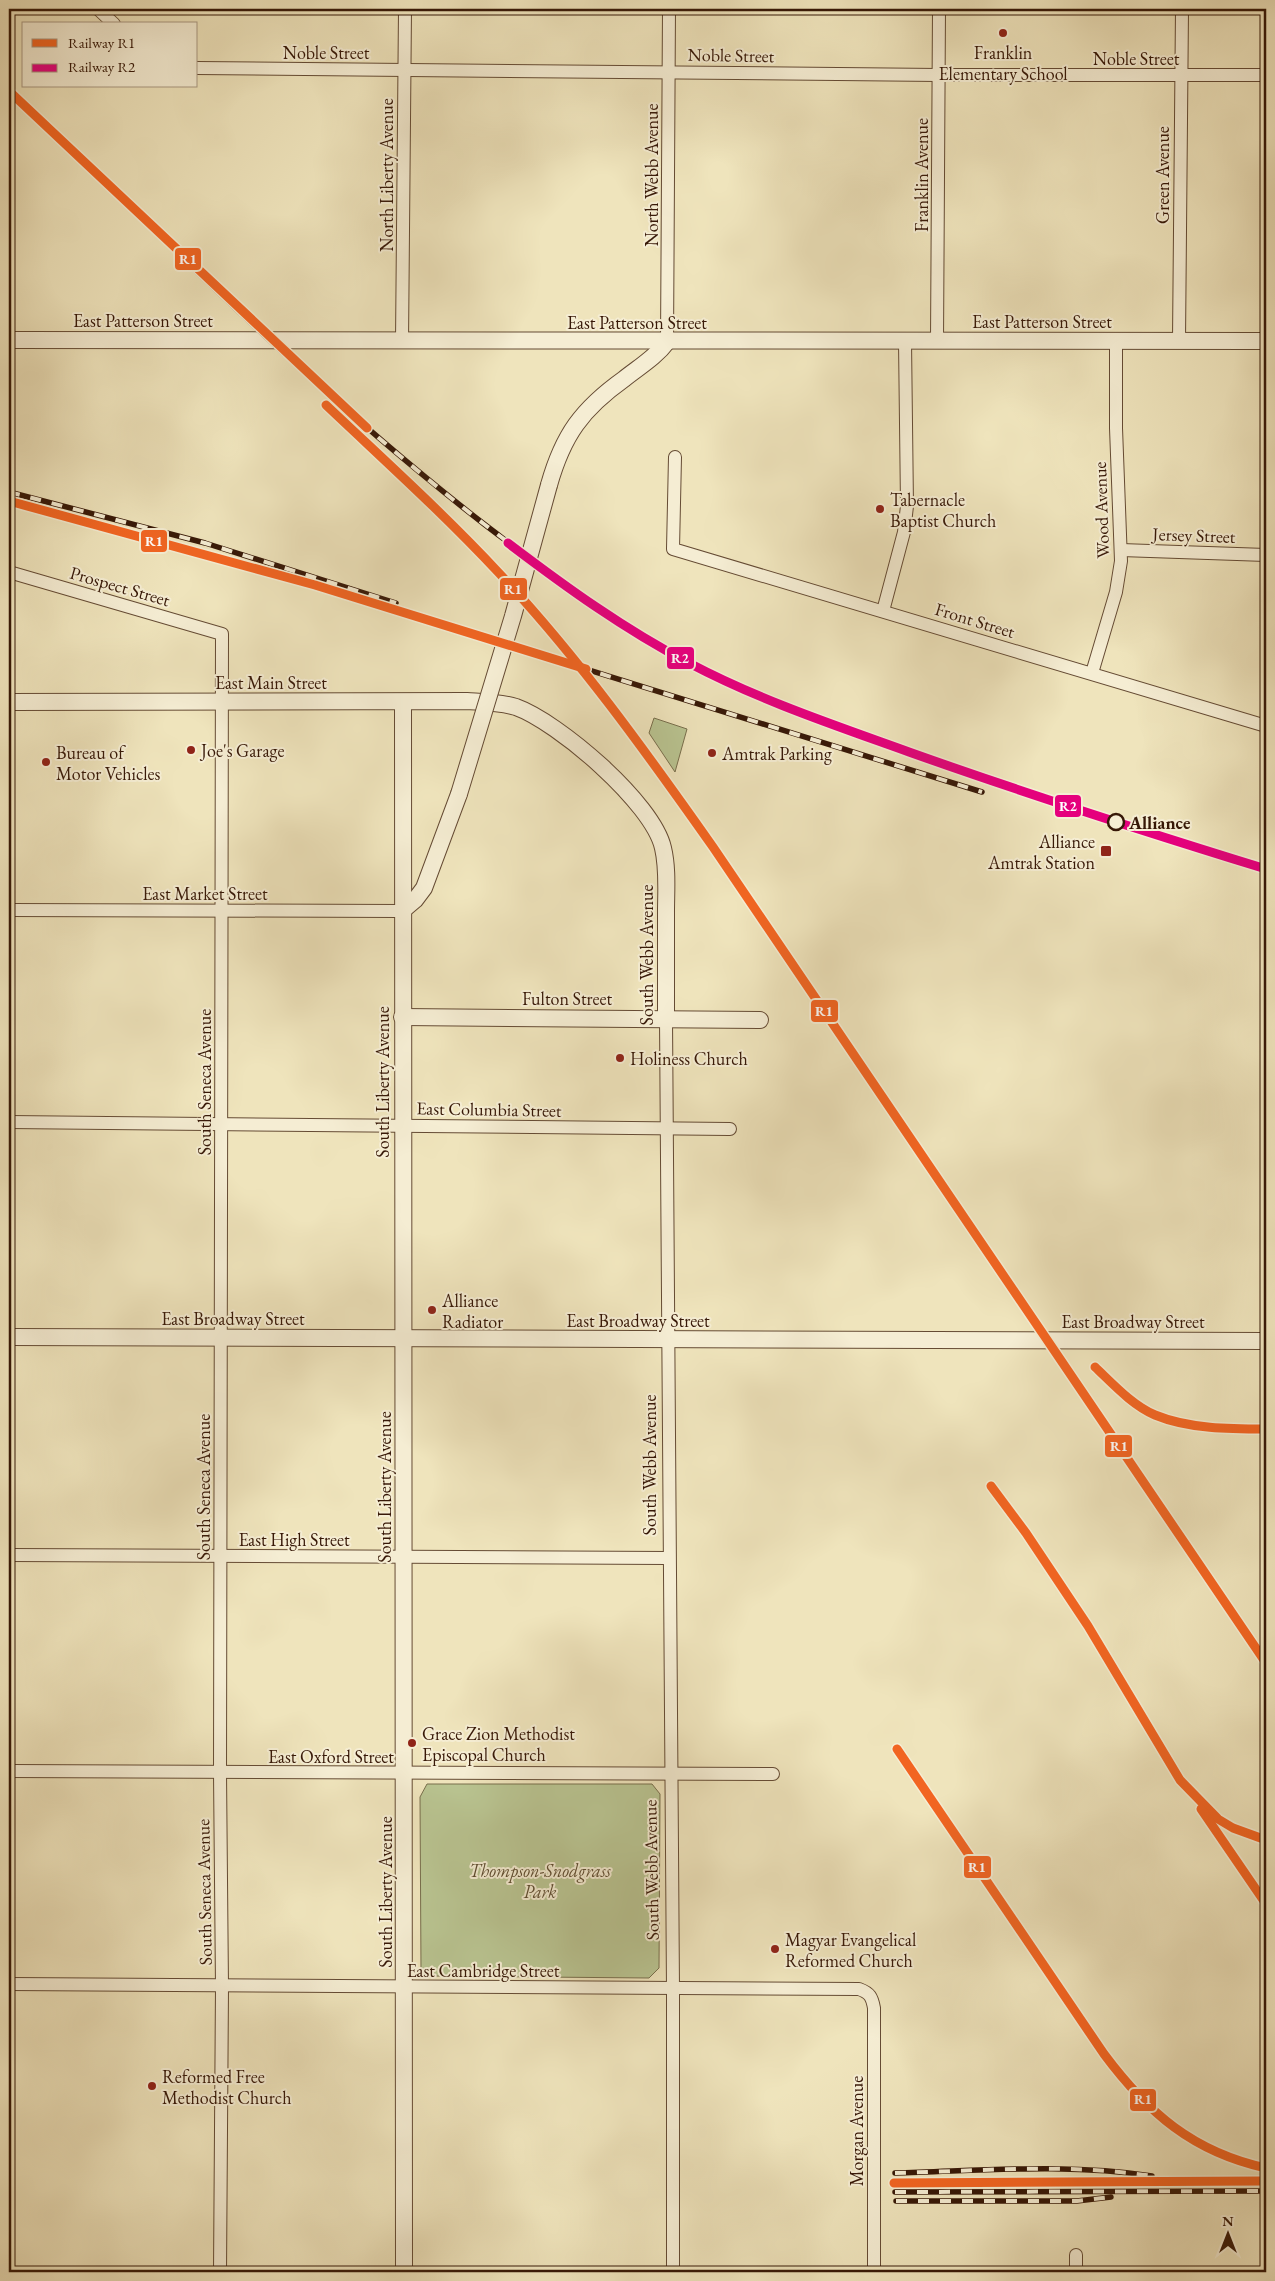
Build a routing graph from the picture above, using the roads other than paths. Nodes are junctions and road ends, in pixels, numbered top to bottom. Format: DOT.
graph roads {
  1 [pos="98,9"];
  2 [pos="404,9"];
  3 [pos="669,9"];
  4 [pos="939,9"];
  5 [pos="1182,9"];
  6 [pos="112,22"];
  7 [pos="198,68"];
  8 [pos="404,70"];
  9 [pos="669,72"];
  10 [pos="939,75"];
  11 [pos="1181,75"];
  12 [pos="1266,75"];
  13 [pos="9,340"];
  14 [pos="905,341"];
  15 [pos="937,341"];
  16 [pos="1116,341"];
  17 [pos="1179,341"];
  18 [pos="1266,341"];
  19 [pos="402,342"];
  20 [pos="667,342"];
  21 [pos="675,457"];
  22 [pos="1121,550"];
  23 [pos="1266,555"];
  24 [pos="9,572"];
  25 [pos="884,611"];
  26 [pos="222,634"];
  27 [pos="1092,673"];
  28 [pos="9,702"];
  29 [pos="221,702"];
  30 [pos="403,702"];
  31 [pos="532,714"];
  32 [pos="1266,726"];
  33 [pos="9,910"];
  34 [pos="221,910"];
  35 [pos="402,911"];
  36 [pos="402,1017"];
  37 [pos="666,1018"];
  38 [pos="760,1020"];
  39 [pos="9,1122"];
  40 [pos="222,1124"];
  41 [pos="402,1126"];
  42 [pos="667,1128"];
  43 [pos="730,1129"];
  44 [pos="9,1338"];
  45 [pos="221,1338"];
  46 [pos="403,1339"];
  47 [pos="668,1341"];
  48 [pos="1266,1341"];
  49 [pos="9,1555"];
  50 [pos="220,1556"];
  51 [pos="404,1558"];
  52 [pos="669,1558"];
  53 [pos="9,1771"];
  54 [pos="220,1773"];
  55 [pos="405,1774"];
  56 [pos="773,1774"];
  57 [pos="670,1775"];
  58 [pos="9,1984"];
  59 [pos="222,1987"];
  60 [pos="405,1987"];
  61 [pos="673,1989"];
  62 [pos="868,1992"];
  63 [pos="1076,2255"];
  64 [pos="220,2272"];
  65 [pos="404,2272"];
  66 [pos="673,2272"];
  67 [pos="874,2272"];
  68 [pos="1076,2272"];
  1 -- 6 [label="street"];
  2 -- 8 [label="street, North Liberty Avenue"];
  3 -- 9 [label="street, North Webb Avenue"];
  4 -- 10 [label="street, Franklin Avenue"];
  5 -- 11 [label="street, Green Avenue"];
  7 -- 8 [label="street, Noble Street"];
  8 -- 9 [label="street, Noble Street"];
  8 -- 19 [label="street, North Liberty Avenue"];
  9 -- 10 [label="street, Noble Street"];
  9 -- 20 [label="street, North Webb Avenue"];
  10 -- 11 [label="street, Noble Street"];
  10 -- 15 [label="street, Franklin Avenue"];
  11 -- 12 [label="street, Noble Street"];
  11 -- 17 [label="street, Green Avenue"];
  13 -- 19 [label="street, East Patterson Street"];
  14 -- 15 [label="street, East Patterson Street"];
  14 -- 20 [label="street, East Patterson Street"];
  14 -- 25 [label="street"];
  15 -- 16 [label="street, East Patterson Street"];
  16 -- 17 [label="street, East Patterson Street"];
  16 -- 22 [label="street, Wood Avenue"];
  17 -- 18 [label="street, East Patterson Street"];
  19 -- 20 [label="street, East Patterson Street"];
  20 -- 35 [label="street, bridge"];
  21 -- 25 [label="street, Front Street"];
  22 -- 23 [label="street, Jersey Street"];
  22 -- 27 [label="street, Wood Avenue"];
  24 -- 26 [label="street, Prospect Street"];
  25 -- 27 [label="street, Front Street"];
  26 -- 29 [label="street, South Seneca Avenue"];
  27 -- 32 [label="street, Front Street"];
  28 -- 29 [label="street, East Main Street"];
  29 -- 30 [label="street, East Main Street"];
  29 -- 34 [label="street, South Seneca Avenue"];
  30 -- 31 [label="street, East Main Street"];
  30 -- 35 [label="street, South Liberty Avenue"];
  31 -- 37 [label="street, South Webb Avenue"];
  33 -- 34 [label="street, East Market Street"];
  34 -- 35 [label="street, East Market Street"];
  34 -- 40 [label="street, South Seneca Avenue"];
  35 -- 36 [label="street, South Liberty Avenue"];
  36 -- 37 [label="street, Fulton Street"];
  36 -- 41 [label="street, South Liberty Avenue"];
  37 -- 38 [label="street, Fulton Street"];
  37 -- 42 [label="street, South Webb Avenue"];
  39 -- 40 [label="street, East Columbia Street"];
  40 -- 41 [label="street, East Columbia Street"];
  40 -- 45 [label="street, South Seneca Avenue"];
  41 -- 42 [label="street, East Columbia Street"];
  41 -- 46 [label="street, South Liberty Avenue"];
  42 -- 43 [label="street, East Columbia Street"];
  42 -- 47 [label="street, South Webb Avenue"];
  44 -- 45 [label="street, East Broadway Street"];
  45 -- 46 [label="street, East Broadway Street"];
  45 -- 50 [label="street, South Seneca Avenue"];
  46 -- 47 [label="street, East Broadway Street"];
  46 -- 51 [label="street, South Liberty Avenue"];
  47 -- 48 [label="street, East Broadway Street"];
  47 -- 52 [label="street, South Webb Avenue"];
  49 -- 50 [label="street, East High Street"];
  50 -- 51 [label="street, East High Street"];
  50 -- 54 [label="street, South Seneca Avenue"];
  51 -- 52 [label="street, East High Street"];
  51 -- 55 [label="street, South Liberty Avenue"];
  52 -- 57 [label="street, South Webb Avenue"];
  53 -- 54 [label="street, East Oxford Street"];
  54 -- 55 [label="street, East Oxford Street"];
  54 -- 59 [label="street, South Seneca Avenue"];
  55 -- 57 [label="street, East Oxford Street"];
  55 -- 60 [label="street, South Liberty Avenue"];
  56 -- 57 [label="street, East Oxford Street"];
  57 -- 61 [label="street, South Webb Avenue"];
  58 -- 59 [label="street, East Cambridge Street"];
  59 -- 60 [label="street, East Cambridge Street"];
  59 -- 64 [label="street, South Seneca Avenue"];
  60 -- 61 [label="street, East Cambridge Street"];
  60 -- 65 [label="street, South Liberty Avenue"];
  61 -- 62 [label="street, East Cambridge Street"];
  61 -- 66 [label="street, South Webb Avenue"];
  62 -- 67 [label="street, Morgan Avenue"];
  63 -- 68 [label="street"];
}
